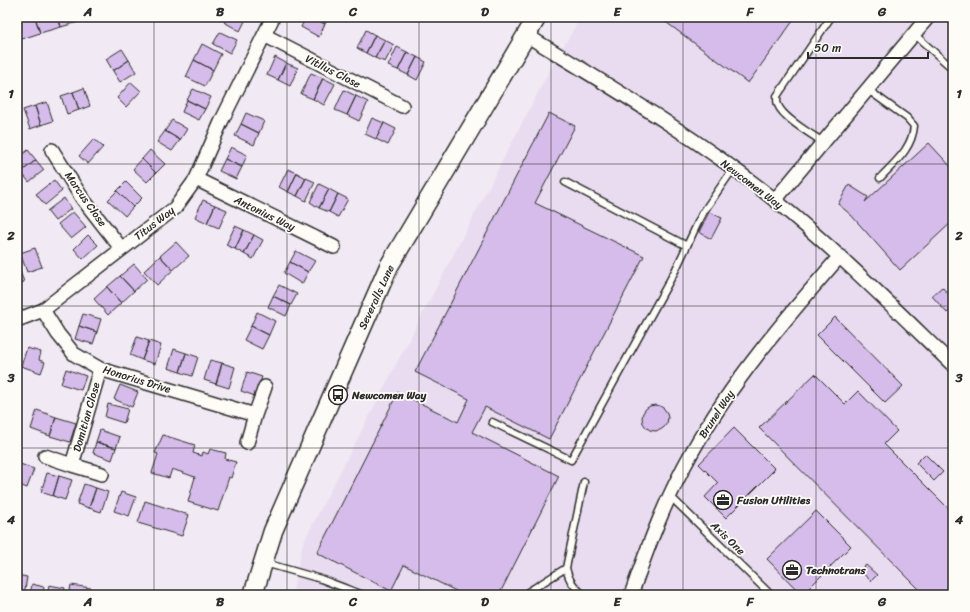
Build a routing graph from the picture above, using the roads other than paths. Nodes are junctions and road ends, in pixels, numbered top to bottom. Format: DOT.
graph roads {
  1 [pos="273,17"];
  2 [pos="537,17"];
  3 [pos="831,17"];
  4 [pos="923,19"];
  5 [pos="913,32"];
  6 [pos="264,35"];
  7 [pos="526,35"];
  8 [pos="953,69"];
  9 [pos="867,88"];
  10 [pos="402,106"];
  11 [pos="823,142"];
  12 [pos="52,150"];
  13 [pos="733,169"];
  14 [pos="880,178"];
  15 [pos="196,179"];
  16 [pos="565,182"];
  17 [pos="775,200"];
  18 [pos="687,246"];
  19 [pos="334,247"];
  20 [pos="121,248"];
  21 [pos="840,256"];
  22 [pos="42,310"];
  23 [pos="17,320"];
  24 [pos="953,365"];
  25 [pos="100,369"];
  26 [pos="266,387"];
  27 [pos="255,415"];
  28 [pos="492,422"];
  29 [pos="247,443"];
  30 [pos="45,456"];
  31 [pos="72,465"];
  32 [pos="102,474"];
  33 [pos="584,482"];
  34 [pos="670,496"];
  35 [pos="263,562"];
  36 [pos="566,568"];
  37 [pos="254,595"];
  38 [pos="363,595"];
  39 [pos="523,595"];
  40 [pos="584,595"];
  41 [pos="631,595"];
  42 [pos="772,595"];
  1 -- 6 [label="street, Titus Way"];
  2 -- 7 [label="street, Severalls Lane"];
  3 -- 11 [label="lane"];
  4 -- 5 [label="street"];
  5 -- 8 [label="lane"];
  5 -- 9 [label="street"];
  6 -- 10 [label="street, Vitllus Close"];
  6 -- 15 [label="street, Titus Way"];
  7 -- 13 [label="street, Newcomen Way"];
  7 -- 35 [label="street, Severalls Lane"];
  9 -- 11 [label="street"];
  9 -- 14 [label="lane"];
  11 -- 17 [label="street"];
  12 -- 20 [label="street, Marcus Close"];
  13 -- 17 [label="street, Newcomen Way"];
  13 -- 18 [label="lane"];
  15 -- 19 [label="street, Antonius Way"];
  15 -- 20 [label="street, Titus Way"];
  16 -- 18 [label="lane"];
  17 -- 21 [label="street, Newcomen Way"];
  18 -- 28 [label="lane"];
  20 -- 22 [label="street, Titus Way"];
  21 -- 24 [label="street, Newcomen Way"];
  21 -- 34 [label="street, Brunel Way"];
  22 -- 23 [label="street, Titus Way"];
  22 -- 25 [label="street, Honorius Drive"];
  25 -- 27 [label="street, Honorius Drive"];
  25 -- 31 [label="street, Domitian Close"];
  26 -- 27 [label="street"];
  27 -- 29 [label="street"];
  30 -- 31 [label="street, Domitian Close"];
  31 -- 32 [label="street, Domitian Close"];
  33 -- 36 [label="lane"];
  34 -- 41 [label="street, Brunel Way"];
  34 -- 42 [label="lane, Axis One"];
  35 -- 37 [label="street, Severalls Lane"];
  35 -- 38 [label="lane"];
  36 -- 39 [label="lane"];
  36 -- 40 [label="lane"];
}
